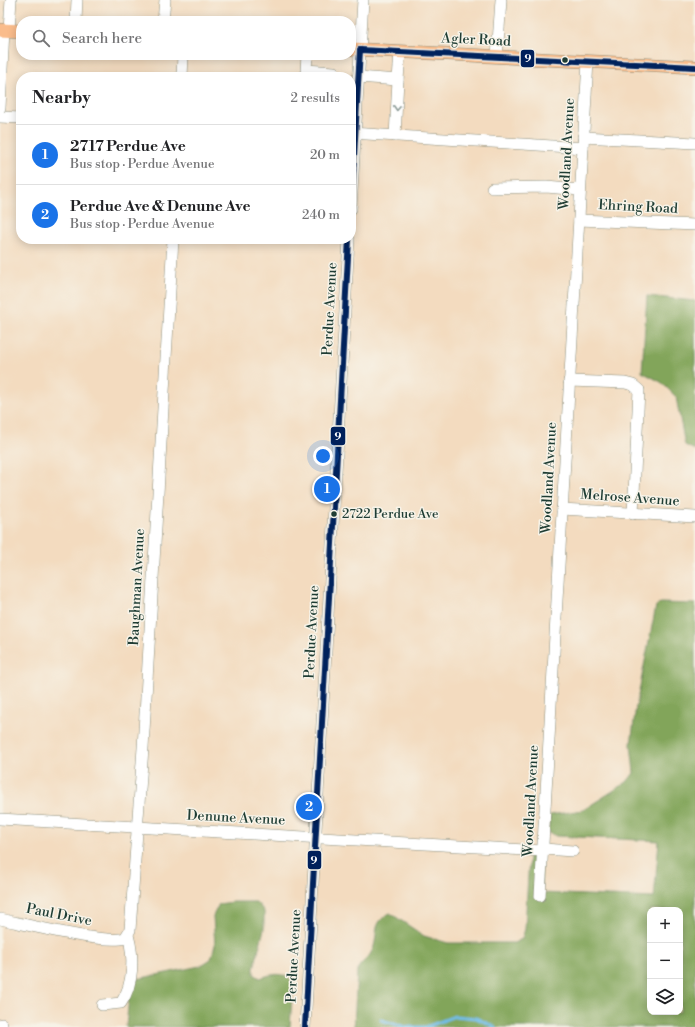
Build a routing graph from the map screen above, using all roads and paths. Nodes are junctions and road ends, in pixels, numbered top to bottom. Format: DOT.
graph roads {
  1 [pos="11,0"];
  2 [pos="77,0"];
  3 [pos="165,0"];
  4 [pos="363,0"];
  5 [pos="501,0"];
  6 [pos="76,16"];
  7 [pos="163,16"];
  8 [pos="9,30"];
  9 [pos="356,44"];
  10 [pos="356,50"];
  11 [pos="400,52"];
  12 [pos="497,57"];
  13 [pos="356,59"];
  14 [pos="183,60"];
  15 [pos="307,60"];
  16 [pos="588,61"];
  17 [pos="695,67"];
  18 [pos="182,72"];
  19 [pos="334,72"];
  20 [pos="358,77"];
  21 [pos="398,80"];
  22 [pos="356,98"];
  23 [pos="0,108"];
  24 [pos="0,117"];
  25 [pos="16,118"];
  26 [pos="356,133"];
  27 [pos="395,136"];
  28 [pos="583,142"];
  29 [pos="695,143"];
  30 [pos="492,188"];
  31 [pos="580,190"];
  32 [pos="579,220"];
  33 [pos="695,225"];
  34 [pos="173,244"];
  35 [pos="349,244"];
  36 [pos="569,381"];
  37 [pos="562,509"];
  38 [pos="633,514"];
  39 [pos="695,517"];
  40 [pos="0,819"];
  41 [pos="137,827"];
  42 [pos="316,838"];
  43 [pos="543,850"];
  44 [pos="573,851"];
  45 [pos="540,896"];
  46 [pos="0,919"];
  47 [pos="128,935"];
  48 [pos="102,1005"];
  49 [pos="306,1027"];
  1 -- 8 [label="street"];
  2 -- 6 [label="street"];
  3 -- 7 [label="street"];
  4 -- 9 [label="street"];
  5 -- 12 [label="street"];
  8 -- 23 [label="street"];
  10 -- 11 [label="main road, Agler Road"];
  11 -- 12 [label="main road, Agler Road"];
  11 -- 21 [label="street"];
  12 -- 16 [label="main road, Agler Road"];
  13 -- 20 [label="street"];
  14 -- 18 [label="street"];
  15 -- 19 [label="street"];
  16 -- 17 [label="main road, Agler Road"];
  16 -- 28 [label="street, Woodland Avenue"];
  20 -- 21 [label="street"];
  20 -- 22 [label="street"];
  21 -- 27 [label="street, one-way"];
  24 -- 25 [label="street"];
  26 -- 27 [label="street"];
  27 -- 28 [label="street"];
  28 -- 29 [label="street"];
  28 -- 31 [label="street, Woodland Avenue"];
  30 -- 31 [label="street"];
  31 -- 32 [label="street, Woodland Avenue"];
  32 -- 33 [label="street, Ehring Road"];
  32 -- 36 [label="street, Woodland Avenue"];
  34 -- 41 [label="street, Baughman Avenue"];
  35 -- 42 [label="street, Perdue Avenue"];
  36 -- 37 [label="street, Woodland Avenue"];
  36 -- 38 [label="street"];
  37 -- 38 [label="street, Melrose Avenue"];
  37 -- 43 [label="street, Woodland Avenue"];
  38 -- 39 [label="street, Melrose Avenue"];
  40 -- 41 [label="street, Denune Avenue"];
  41 -- 42 [label="street, Denune Avenue"];
  41 -- 47 [label="street, Baughman Avenue"];
  42 -- 43 [label="street, Denune Avenue"];
  42 -- 49 [label="street, Perdue Avenue"];
  43 -- 44 [label="street, Denune Avenue"];
  43 -- 45 [label="street, Woodland Avenue"];
  46 -- 47 [label="street, Paul Drive"];
  47 -- 48 [label="street, Baughman Avenue"];
}
